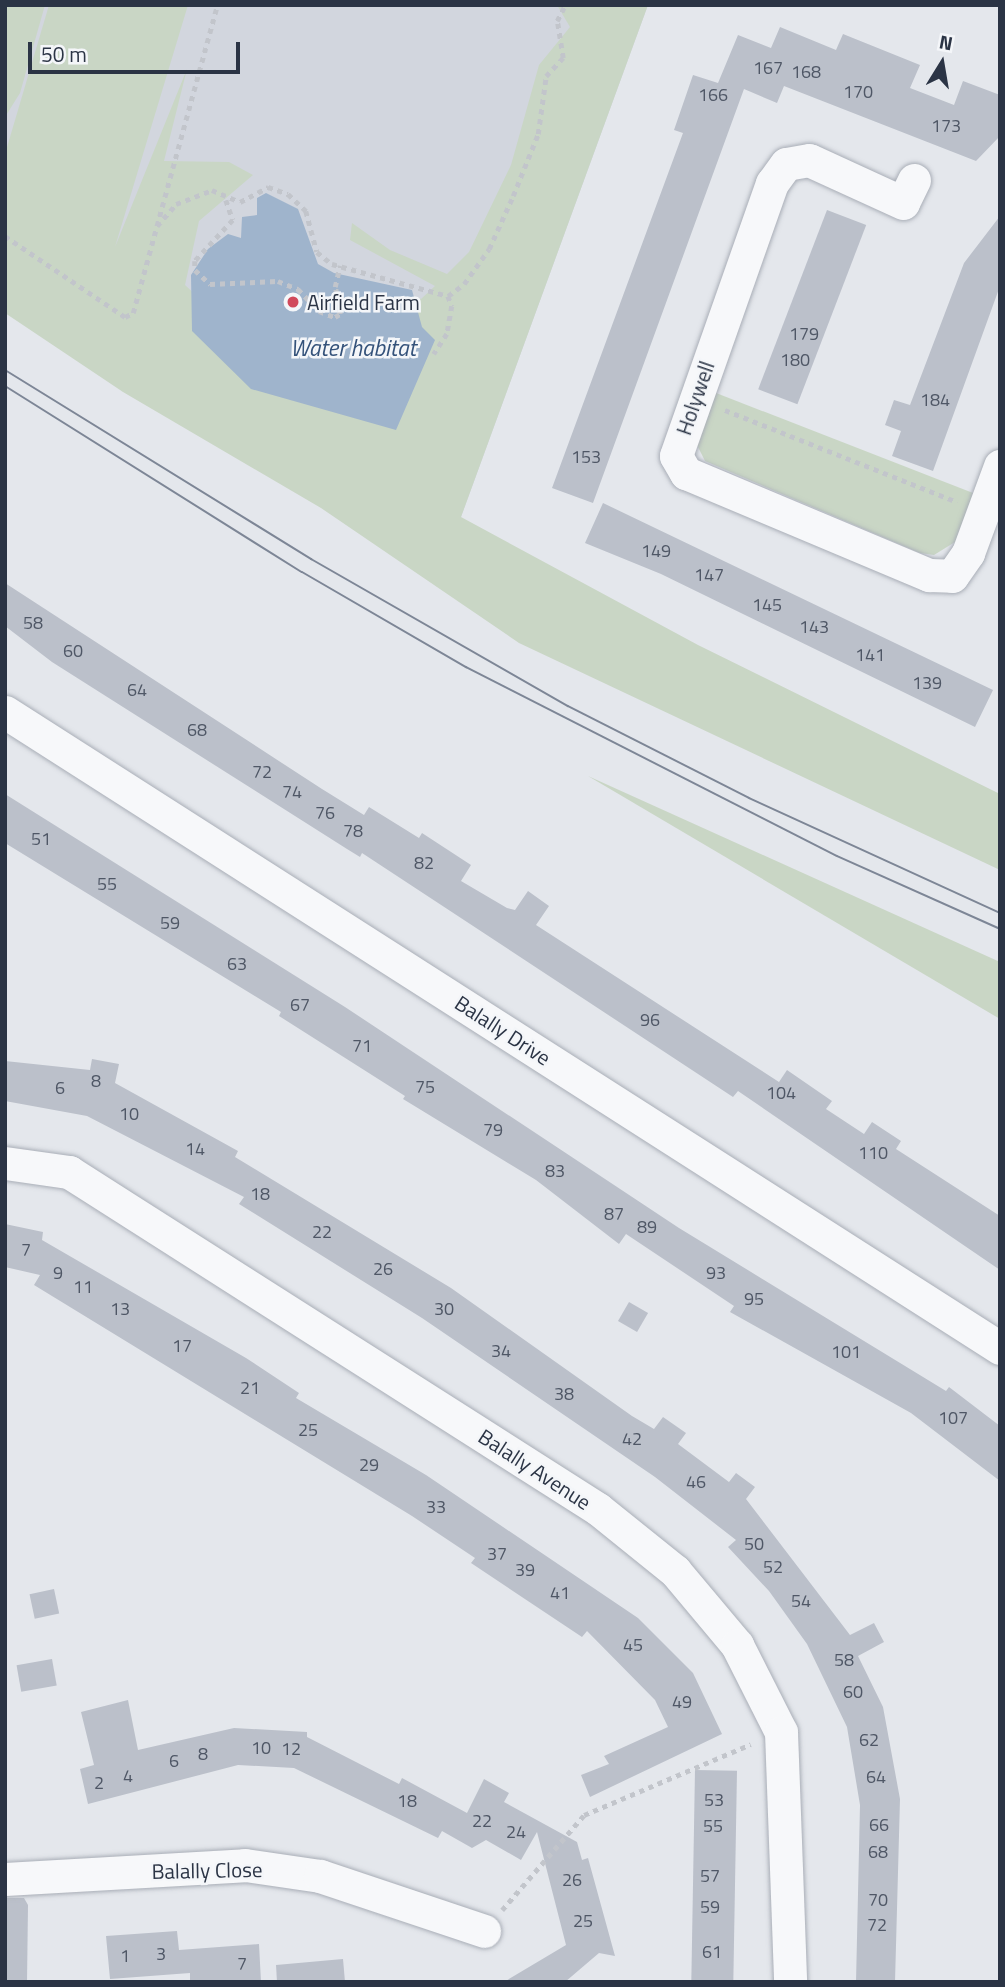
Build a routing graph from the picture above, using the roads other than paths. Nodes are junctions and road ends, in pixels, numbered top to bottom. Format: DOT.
graph roads {
  1 [pos="914,180"];
  2 [pos="1000,466"];
  3 [pos="5,712"];
  4 [pos="5,1163"];
  5 [pos="1000,1349"];
  6 [pos="5,1879"];
  7 [pos="484,1930"];
  8 [pos="790,1982"];
  1 -- 2 [label="street, Holywell"];
  3 -- 5 [label="street, Balally Drive"];
  4 -- 8 [label="street, Balally Avenue"];
  6 -- 7 [label="street, Balally Close"];
}
